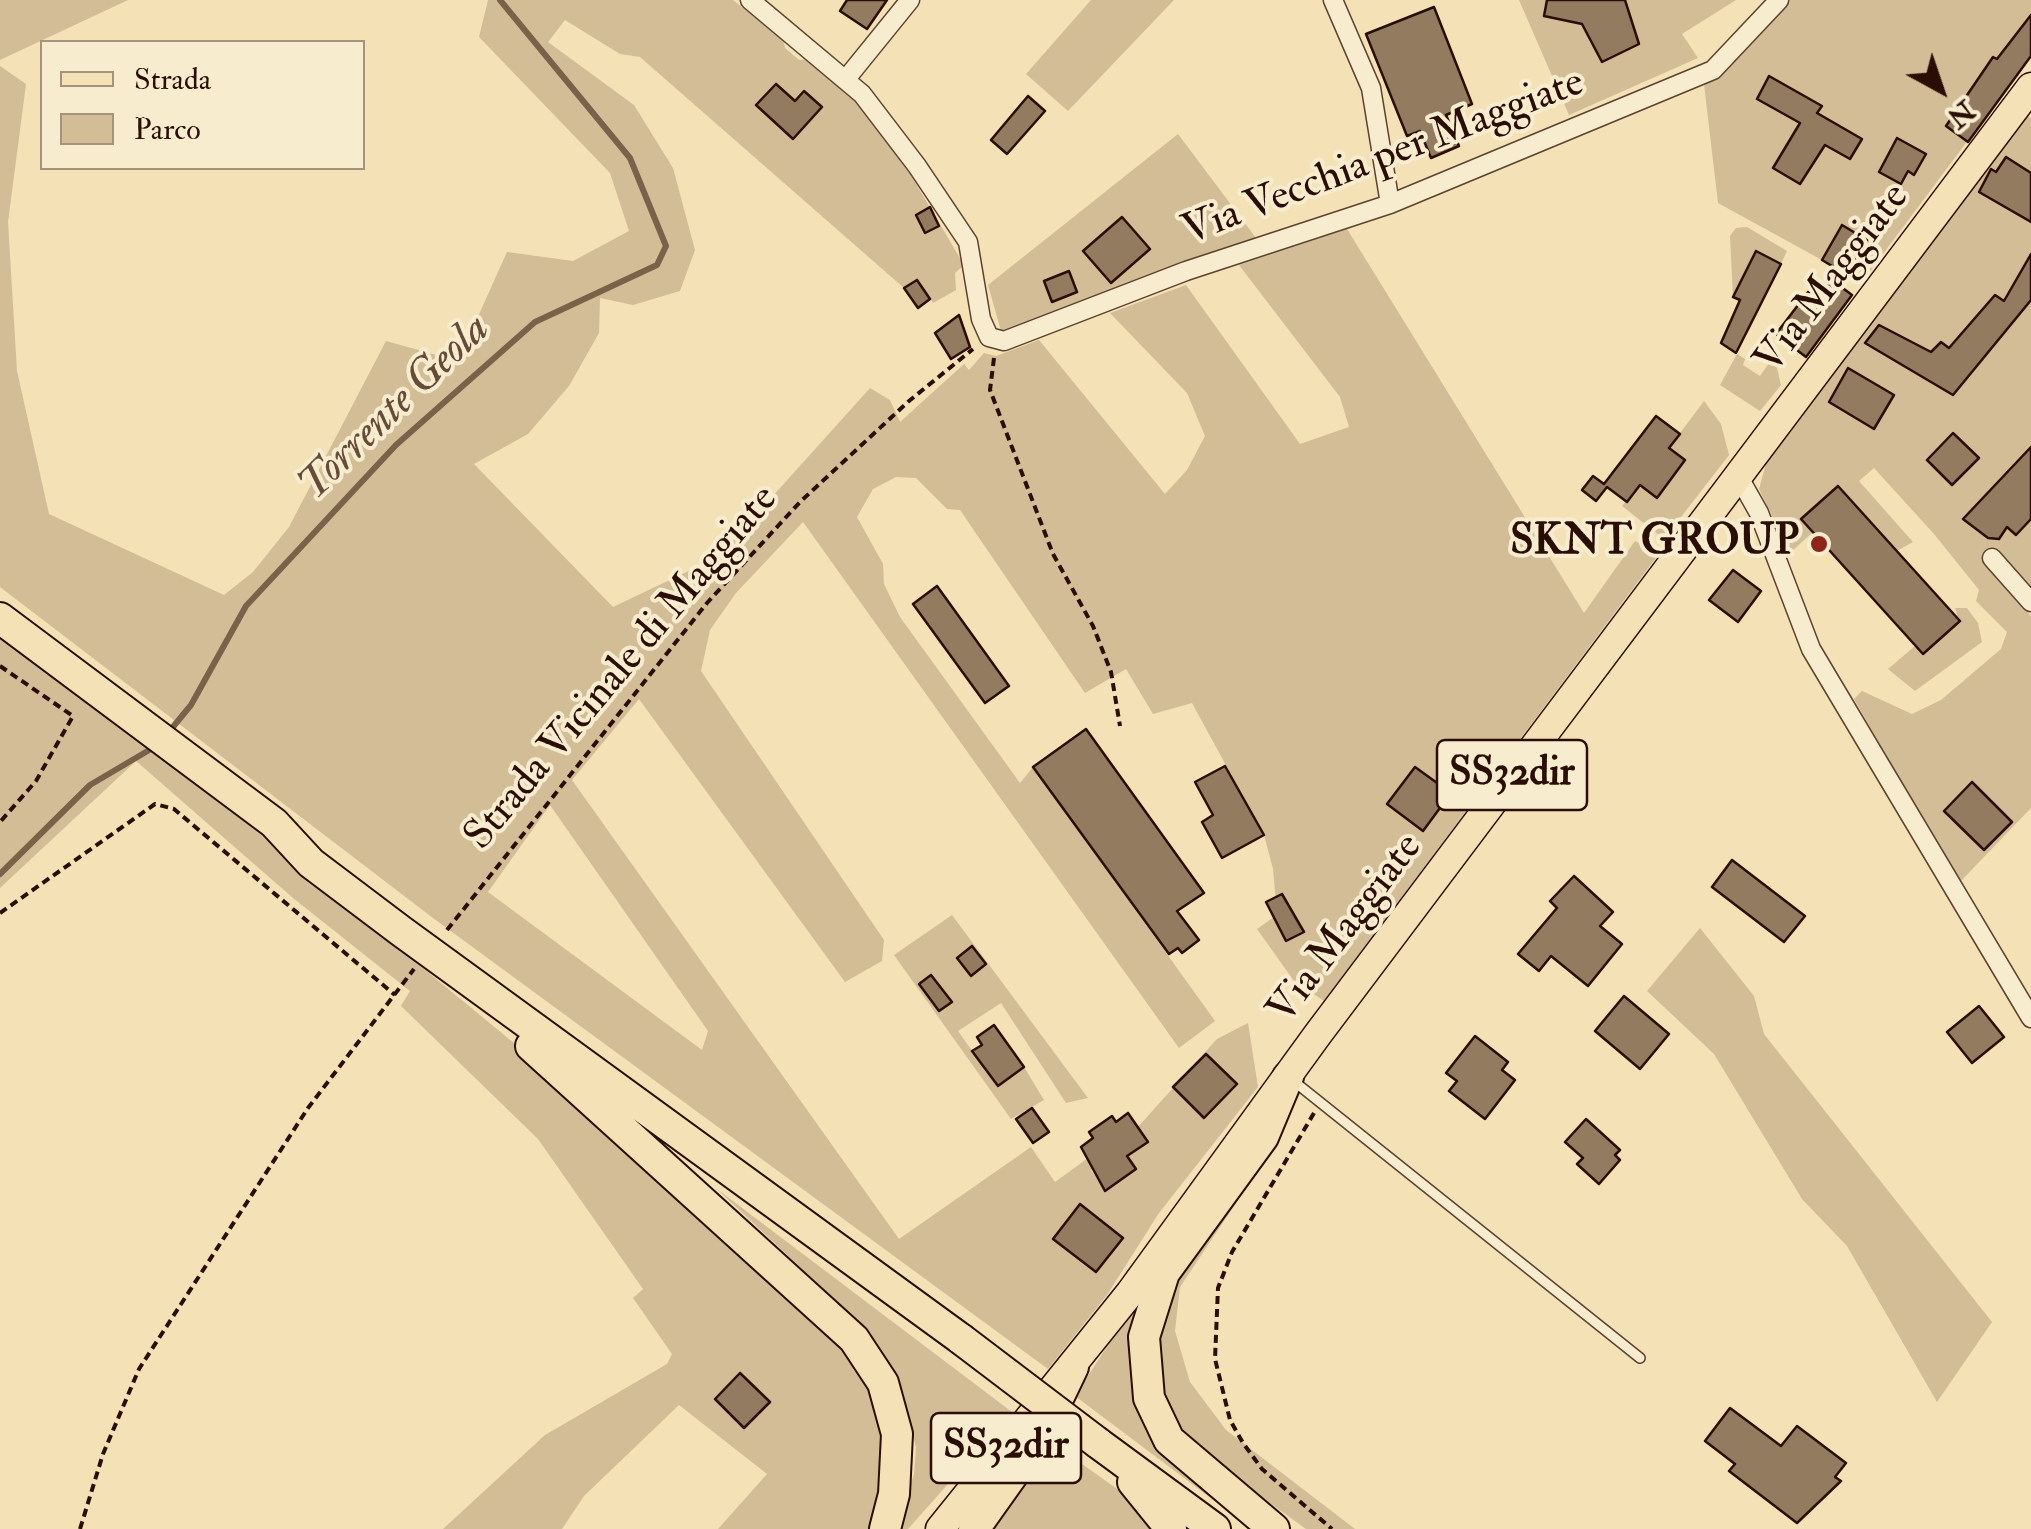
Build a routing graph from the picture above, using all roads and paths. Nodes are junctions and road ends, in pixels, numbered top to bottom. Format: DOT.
graph roads {
  1 [pos="750,0"];
  2 [pos="910,0"];
  3 [pos="1332,0"];
  4 [pos="1779,0"];
  5 [pos="846,80"];
  6 [pos="2031,87"];
  7 [pos="1390,204"];
  8 [pos="992,338"];
  9 [pos="1738,474"];
  10 [pos="1992,558"];
  11 [pos="2031,602"];
  12 [pos="0,618"];
  13 [pos="0,666"];
  14 [pos="1120,726"];
  15 [pos="0,822"];
  16 [pos="0,912"];
  17 [pos="447,930"];
  18 [pos="402,931"];
  19 [pos="414,969"];
  20 [pos="395,995"];
  21 [pos="2031,1018"];
  22 [pos="1288,1076"];
  23 [pos="1320,1102"];
  24 [pos="1640,1358"];
  25 [pos="1073,1367"];
  26 [pos="1098,1443"];
  27 [pos="80,1529"];
  28 [pos="884,1529"];
  29 [pos="940,1529"];
  30 [pos="974,1529"];
  31 [pos="1171,1529"];
  32 [pos="1215,1529"];
  33 [pos="1274,1529"];
  34 [pos="1332,1529"];
  1 -- 5 [label="street"];
  2 -- 5 [label="street"];
  3 -- 7 [label="street"];
  4 -- 7 [label="street, Via Vecchia per Maggiate"];
  5 -- 8 [label="street"];
  6 -- 9 [label="main road, Via Maggiate"];
  7 -- 8 [label="street, Via Vecchia per Maggiate"];
  8 -- 14 [label="path"];
  8 -- 17 [label="path, Strada Vicinale di Maggiate"];
  9 -- 21 [label="street"];
  9 -- 22 [label="main road, Via Maggiate / SS32dir"];
  10 -- 11 [label="street"];
  12 -- 18 [label="highway"];
  13 -- 15 [label="path"];
  16 -- 20 [label="path"];
  18 -- 26 [label="highway, bridge"];
  18 -- 28 [label="highway"];
  19 -- 20 [label="path"];
  20 -- 27 [label="path"];
  22 -- 23 [label="lane"];
  22 -- 25 [label="main road, Via Maggiate / SS32dir"];
  22 -- 33 [label="highway"];
  23 -- 24 [label="lane"];
  23 -- 34 [label="path"];
  25 -- 29 [label="main road, SS32dir"];
  25 -- 30 [label="highway"];
  26 -- 31 [label="highway"];
  26 -- 32 [label="highway"];
}
